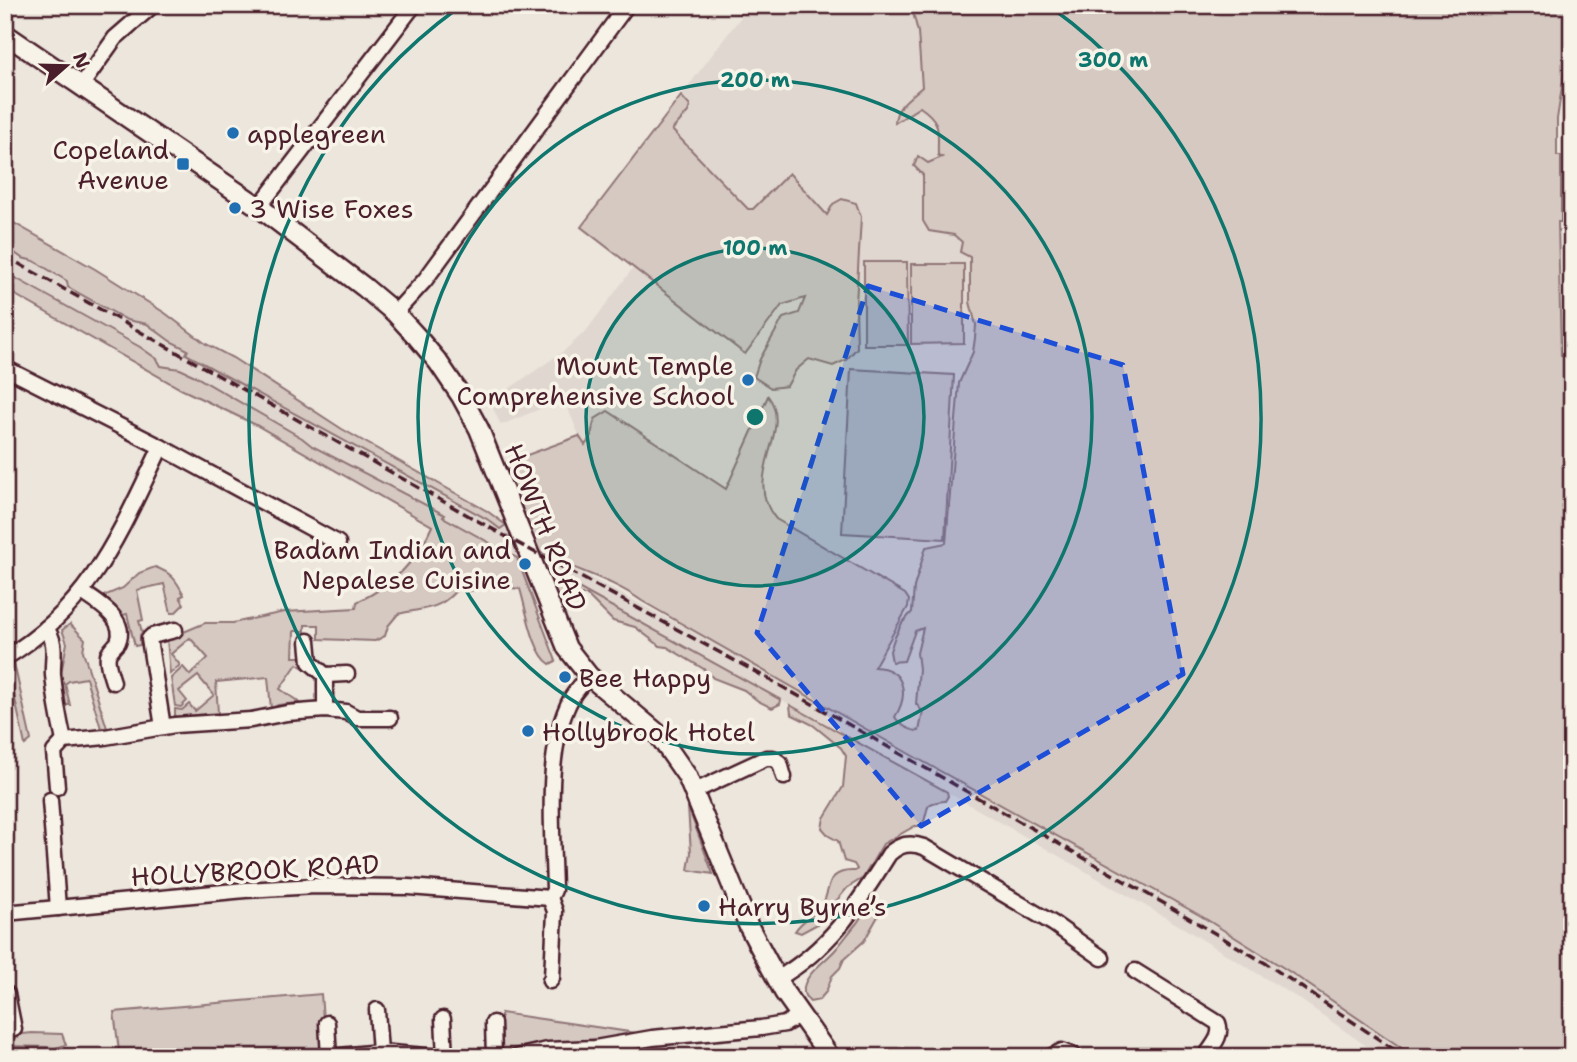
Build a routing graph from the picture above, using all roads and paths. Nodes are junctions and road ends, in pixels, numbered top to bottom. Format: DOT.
graph roads {
  1 [pos="153,5"];
  2 [pos="414,5"];
  3 [pos="627,5"];
  4 [pos="5,34"];
  5 [pos="80,86"];
  6 [pos="259,207"];
  7 [pos="395,313"];
  8 [pos="5,368"];
  9 [pos="161,447"];
  10 [pos="338,543"];
  11 [pos="82,592"];
  12 [pos="47,628"];
  13 [pos="175,630"];
  14 [pos="308,641"];
  15 [pos="5,658"];
  16 [pos="346,674"];
  17 [pos="325,675"];
  18 [pos="589,676"];
  19 [pos="113,682"];
  20 [pos="325,710"];
  21 [pos="390,718"];
  22 [pos="163,727"];
  23 [pos="64,741"];
  24 [pos="784,777"];
  25 [pos="695,791"];
  26 [pos="550,898"];
  27 [pos="58,908"];
  28 [pos="5,913"];
  29 [pos="1102,958"];
  30 [pos="1135,971"];
  31 [pos="777,979"];
  32 [pos="550,981"];
  33 [pos="7,994"];
  34 [pos="377,1010"];
  35 [pos="800,1015"];
  36 [pos="443,1020"];
  37 [pos="327,1023"];
  38 [pos="493,1024"];
  39 [pos="5,1031"];
  40 [pos="380,1052"];
  41 [pos="330,1057"];
  42 [pos="437,1057"];
  43 [pos="445,1057"];
  44 [pos="495,1057"];
  45 [pos="516,1057"];
  46 [pos="830,1057"];
  47 [pos="1050,1057"];
  48 [pos="1077,1057"];
  49 [pos="1205,1057"];
  1 -- 5 [label="street"];
  2 -- 6 [label="street"];
  3 -- 7 [label="street"];
  4 -- 5 [label="main road, HOWTH ROAD"];
  5 -- 6 [label="main road, HOWTH ROAD"];
  6 -- 7 [label="main road, HOWTH ROAD"];
  7 -- 18 [label="main road, HOWTH ROAD"];
  8 -- 9 [label="street"];
  9 -- 10 [label="street"];
  9 -- 11 [label="street"];
  11 -- 12 [label="street"];
  11 -- 19 [label="street"];
  12 -- 15 [label="street"];
  12 -- 23 [label="street"];
  13 -- 22 [label="street"];
  14 -- 17 [label="street"];
  16 -- 17 [label="street"];
  17 -- 20 [label="street"];
  18 -- 25 [label="main road, HOWTH ROAD"];
  18 -- 26 [label="street"];
  20 -- 21 [label="street"];
  20 -- 22 [label="street"];
  22 -- 23 [label="street"];
  23 -- 27 [label="street"];
  24 -- 25 [label="street"];
  25 -- 31 [label="main road, HOWTH ROAD"];
  26 -- 27 [label="street, HOLLYBROOK ROAD"];
  26 -- 32 [label="street"];
  27 -- 28 [label="street, HOLLYBROOK ROAD"];
  29 -- 31 [label="street"];
  30 -- 49 [label="street"];
  31 -- 35 [label="main road, HOWTH ROAD"];
  33 -- 39 [label="street"];
  34 -- 40 [label="street"];
  35 -- 45 [label="street"];
  35 -- 46 [label="main road, HOWTH ROAD"];
  36 -- 43 [label="street"];
  37 -- 41 [label="street"];
  38 -- 44 [label="street"];
  40 -- 41 [label="street"];
  40 -- 42 [label="street"];
  47 -- 48 [label="street"];
}
